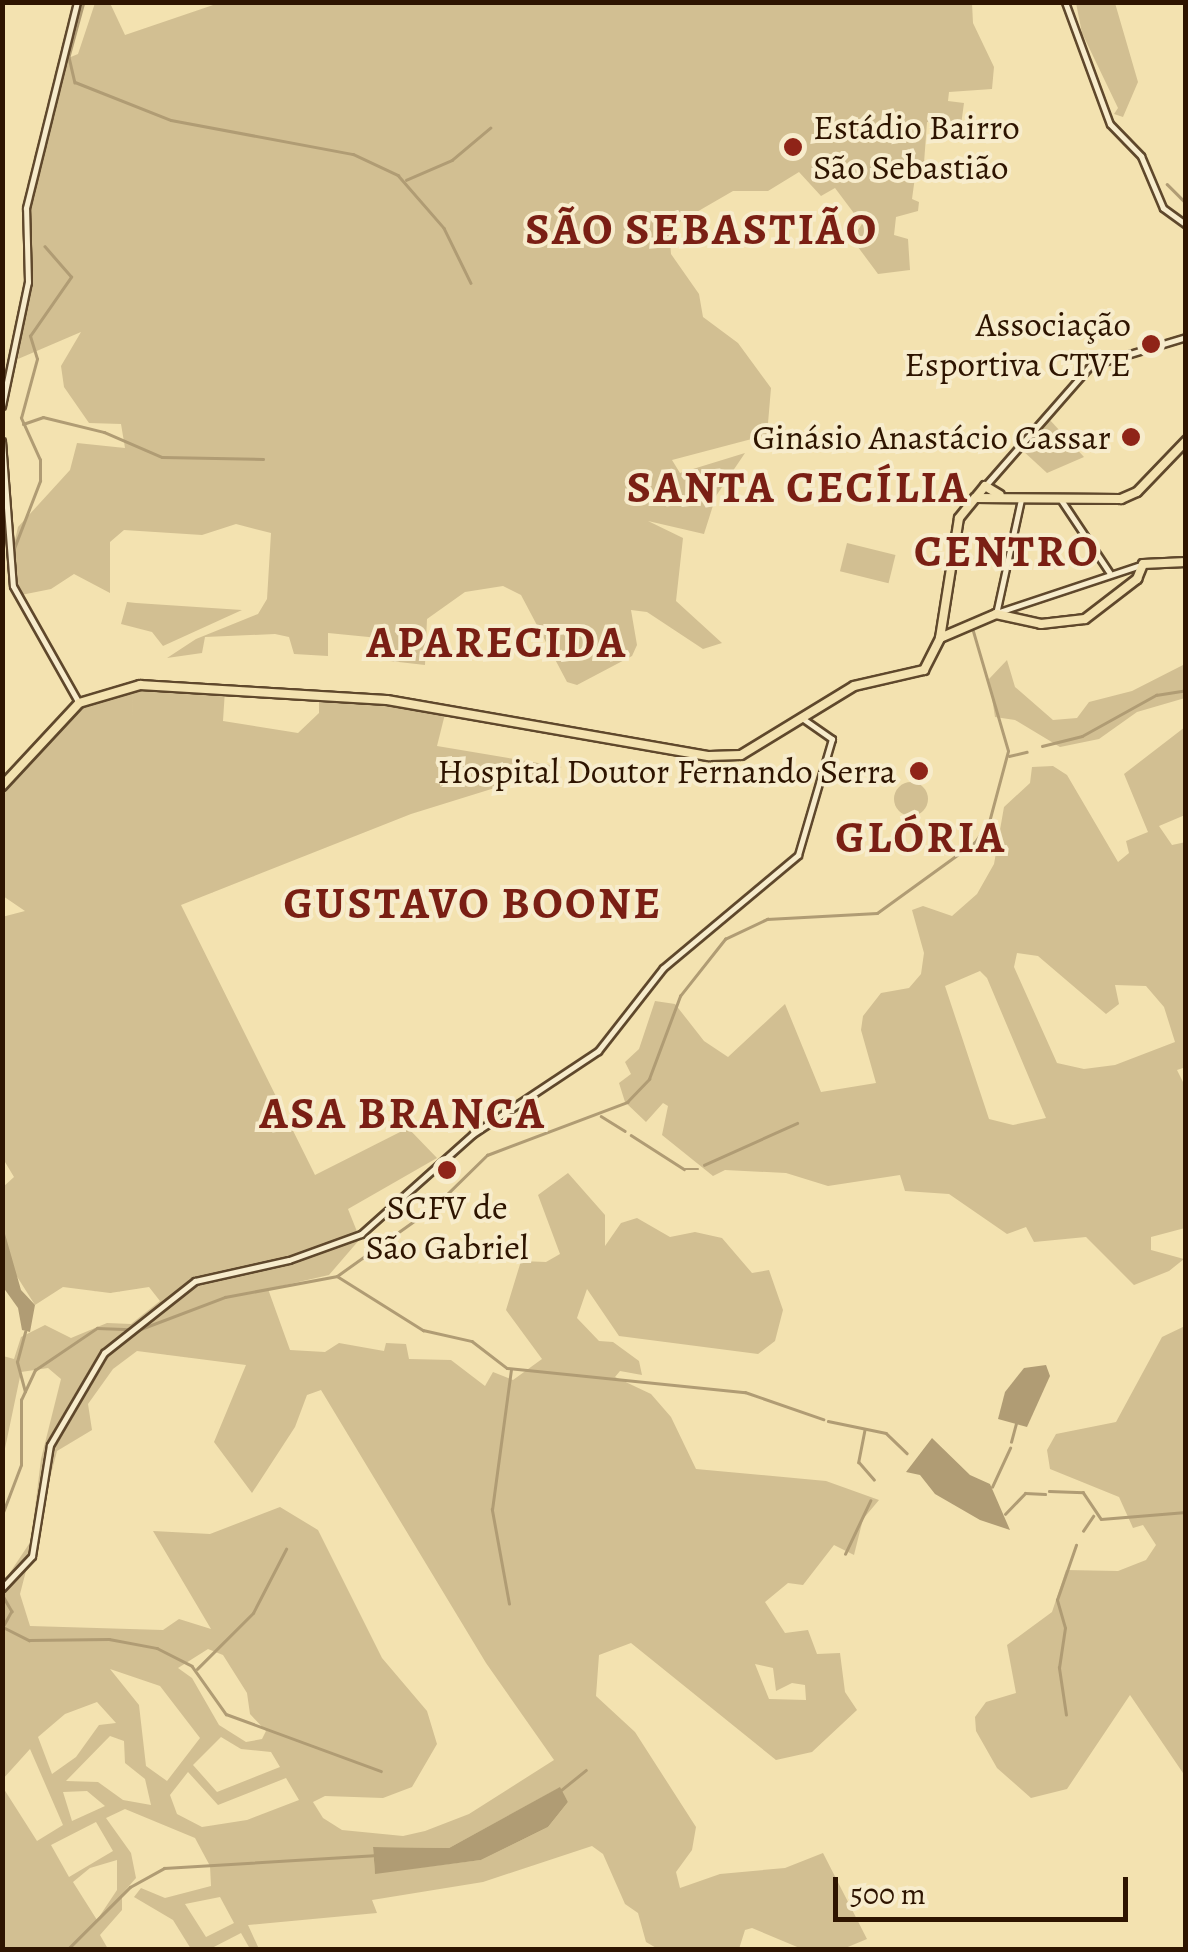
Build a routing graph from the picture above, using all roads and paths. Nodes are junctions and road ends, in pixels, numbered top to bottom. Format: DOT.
graph roads {
  1 [pos="78,2"];
  2 [pos="1065,2"];
  3 [pos="1186,226"];
  4 [pos="1186,337"];
  5 [pos="2,406"];
  6 [pos="2,441"];
  7 [pos="1186,441"];
  8 [pos="986,486"];
  9 [pos="1000,496"];
  10 [pos="976,498"];
  11 [pos="1022,498"];
  12 [pos="1061,500"];
  13 [pos="1186,562"];
  14 [pos="1142,564"];
  15 [pos="1109,572"];
  16 [pos="994,614"];
  17 [pos="940,638"];
  18 [pos="79,703"];
  19 [pos="803,719"];
  20 [pos="2,786"];
  21 [pos="2,1588"];
  1 -- 5 [label="street"];
  2 -- 3 [label="street"];
  4 -- 8 [label="street"];
  6 -- 18 [label="street"];
  7 -- 12 [label="main road"];
  8 -- 9 [label="main road"];
  8 -- 10 [label="main road"];
  9 -- 10 [label="main road"];
  9 -- 11 [label="main road"];
  10 -- 17 [label="main road"];
  11 -- 12 [label="main road"];
  11 -- 16 [label="street"];
  12 -- 15 [label="street"];
  13 -- 14 [label="main road"];
  14 -- 15 [label="street"];
  14 -- 16 [label="main road"];
  15 -- 16 [label="street"];
  16 -- 17 [label="main road"];
  17 -- 19 [label="main road"];
  18 -- 19 [label="main road"];
  18 -- 20 [label="main road"];
  19 -- 21 [label="street"];
}
